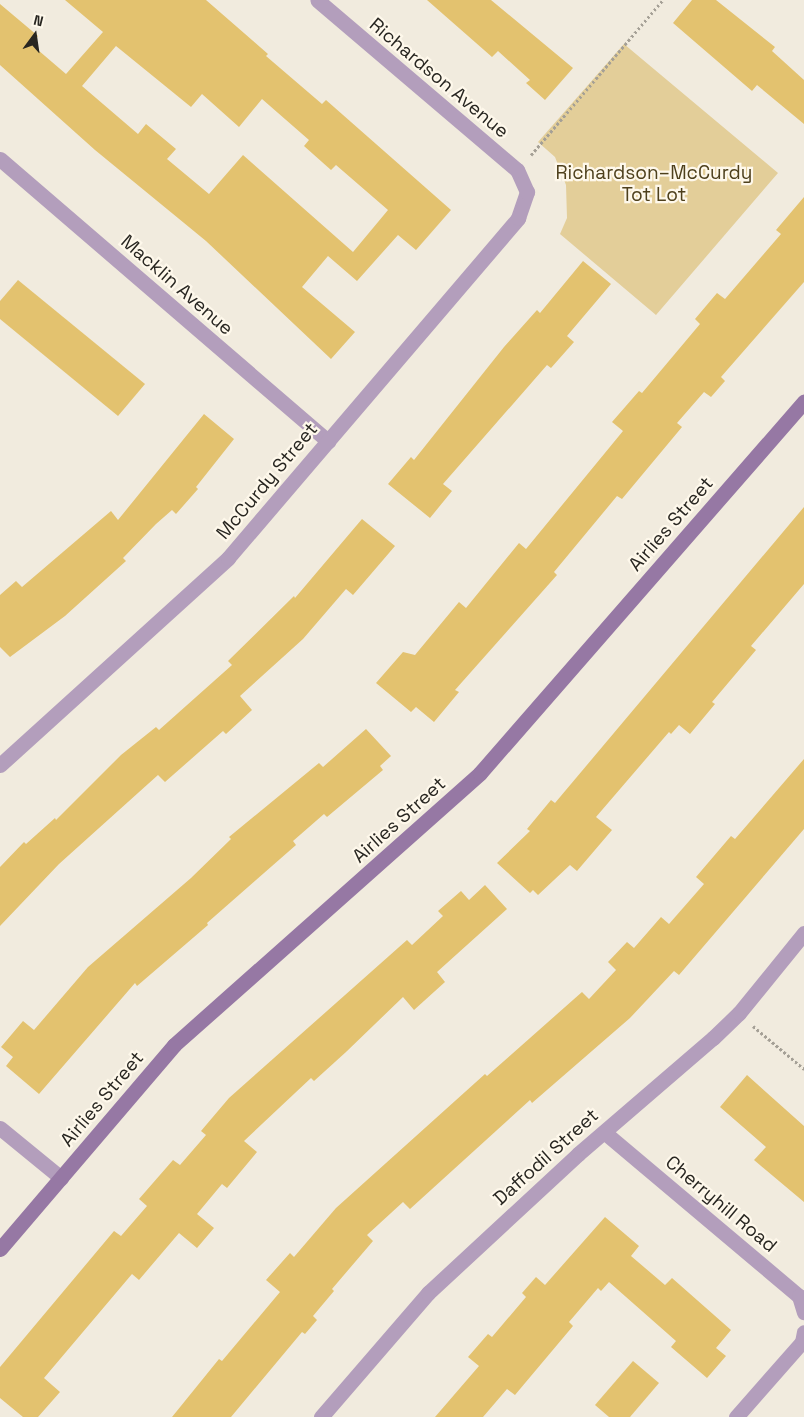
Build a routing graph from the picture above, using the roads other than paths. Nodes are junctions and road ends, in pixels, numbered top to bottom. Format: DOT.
graph roads {
  1 [pos="317,0"];
  2 [pos="0,159"];
  3 [pos="527,192"];
  4 [pos="804,400"];
  5 [pos="328,441"];
  6 [pos="0,764"];
  7 [pos="804,933"];
  8 [pos="0,1128"];
  9 [pos="604,1132"];
  10 [pos="61,1178"];
  11 [pos="0,1249"];
  12 [pos="804,1312"];
  13 [pos="804,1332"];
  14 [pos="321,1417"];
  15 [pos="736,1417"];
  1 -- 3 [label="street, Richardson Avenue"];
  2 -- 5 [label="street, Macklin Avenue"];
  3 -- 5 [label="street, McCurdy Street"];
  4 -- 10 [label="street, Airlies Street"];
  5 -- 6 [label="street, McCurdy Street"];
  7 -- 9 [label="street, Daffodil Street"];
  8 -- 10 [label="street"];
  9 -- 12 [label="street, Cherryhill Road"];
  9 -- 14 [label="street, Daffodil Street"];
  10 -- 11 [label="street, Airlies Street"];
  13 -- 15 [label="street"];
}
